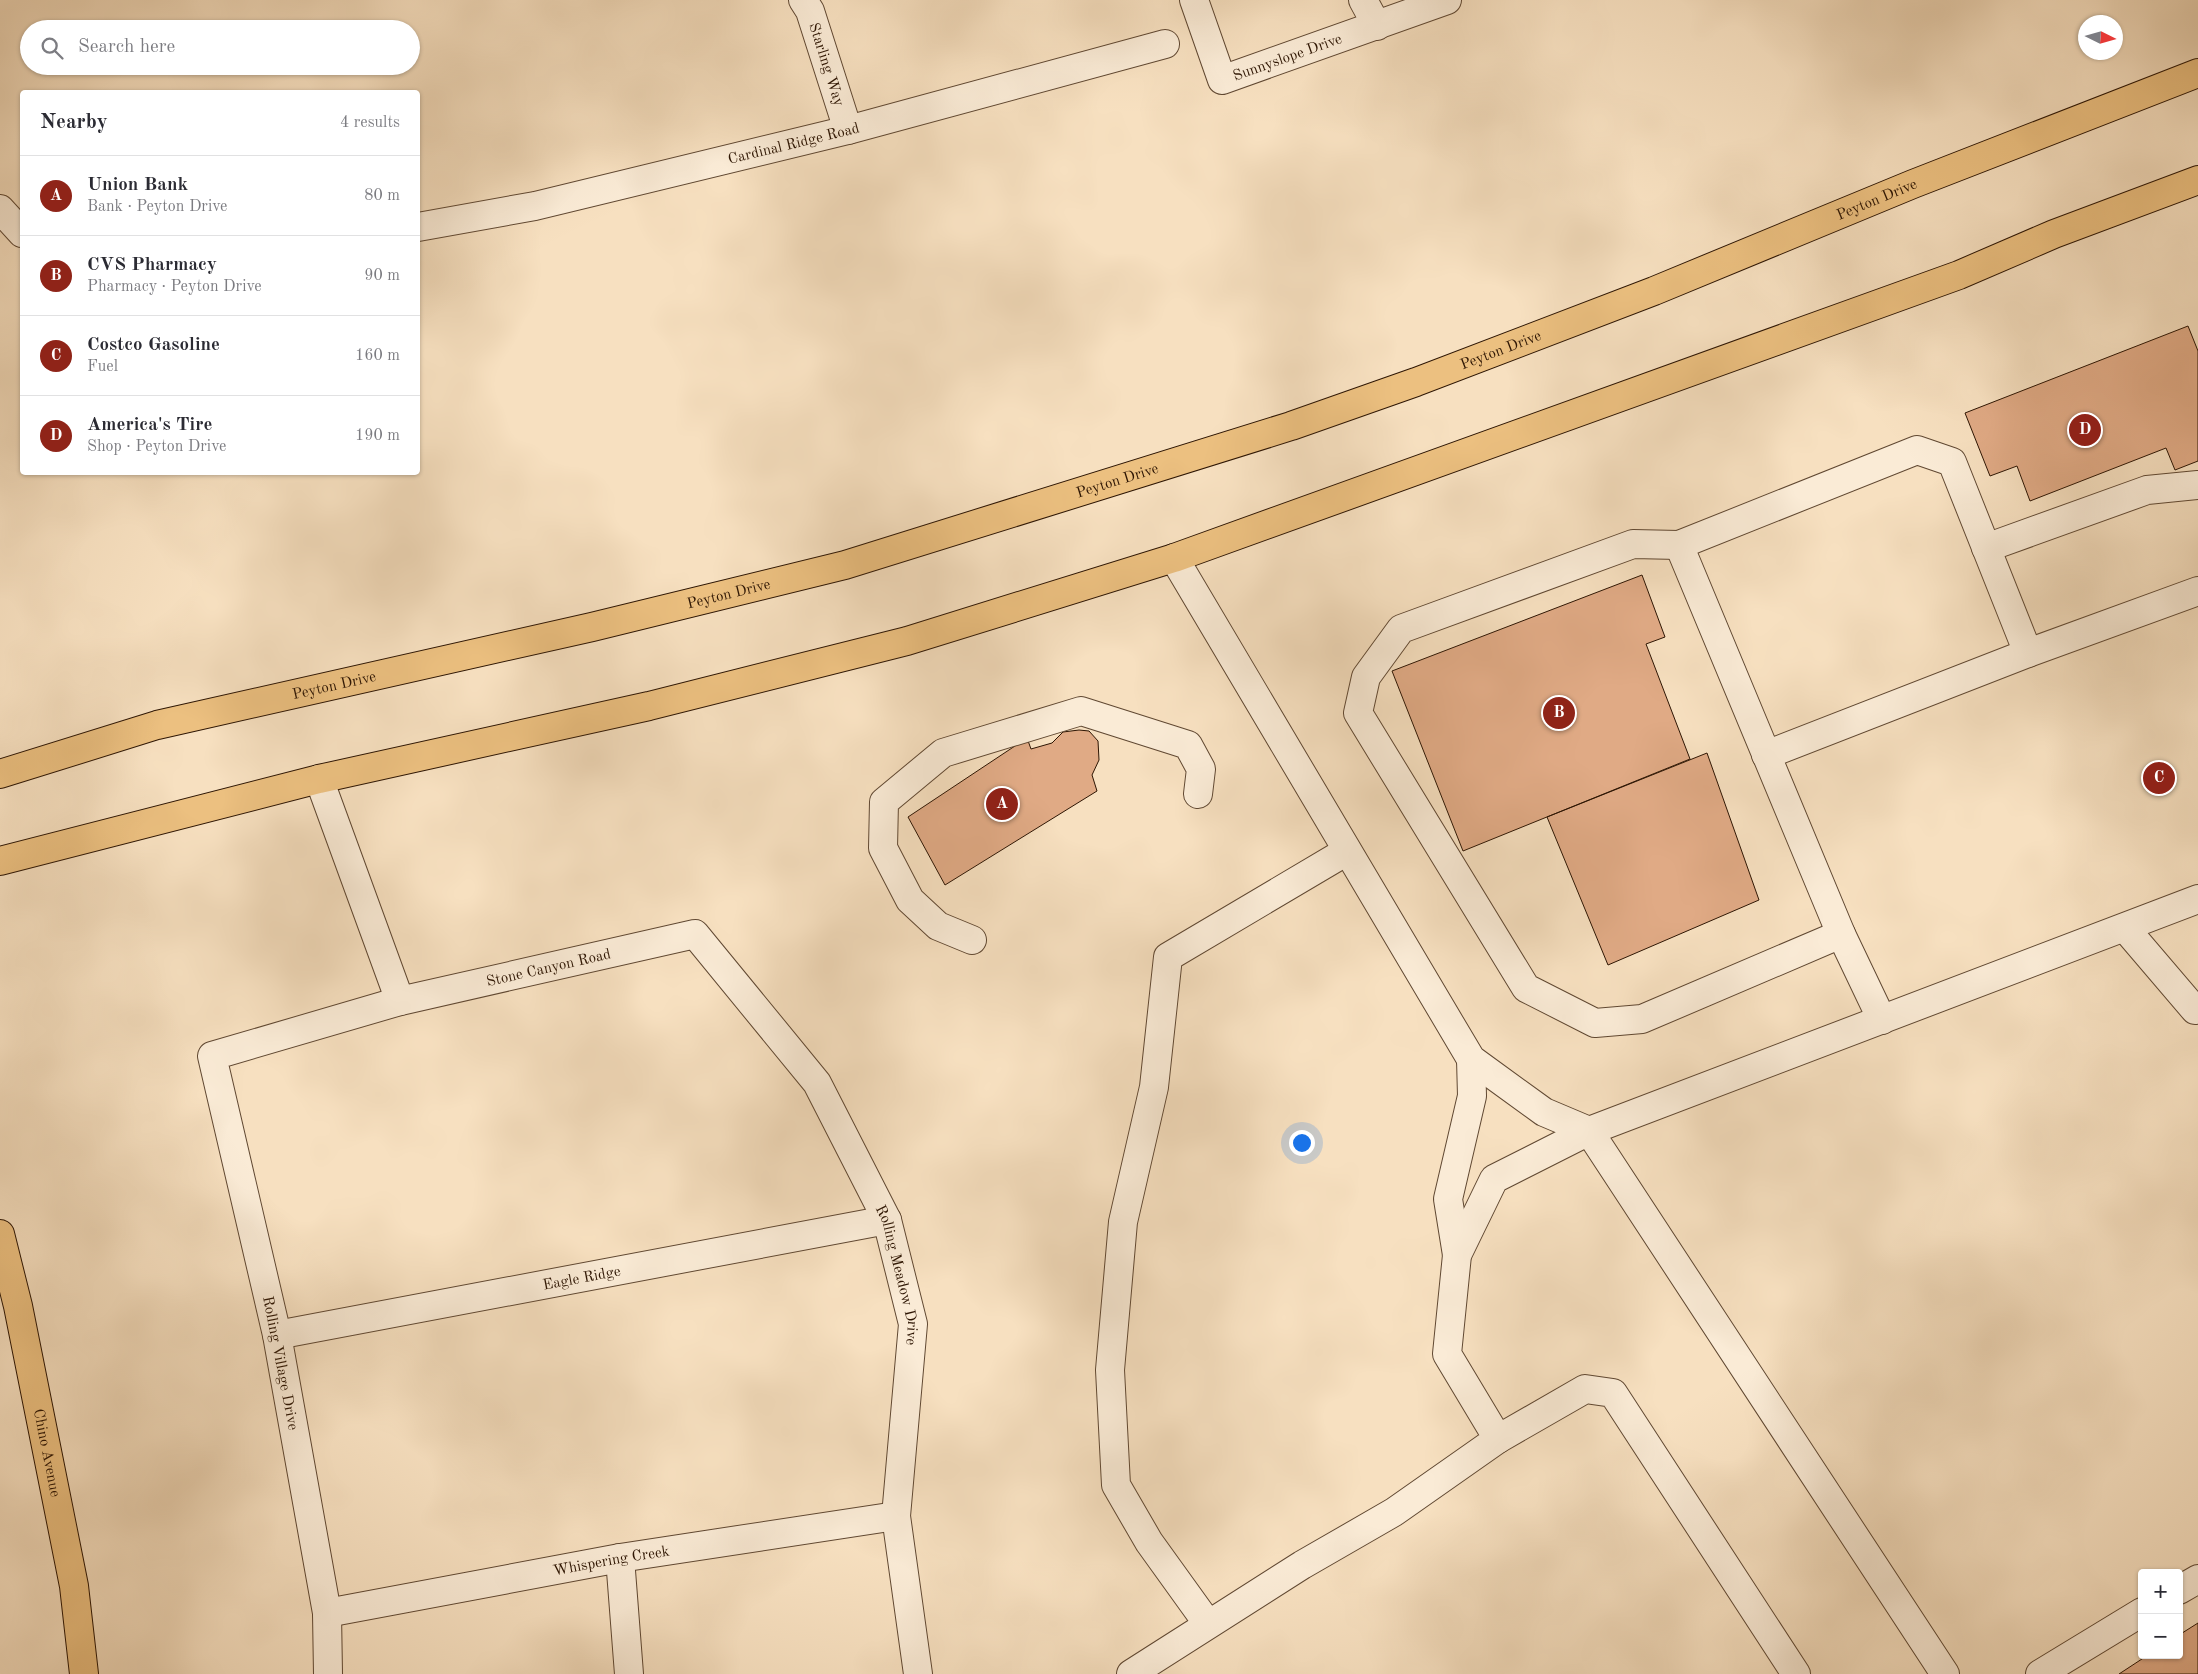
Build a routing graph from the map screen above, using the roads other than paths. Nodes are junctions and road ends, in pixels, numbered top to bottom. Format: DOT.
graph roads {
  1 [pos="803,0"];
  2 [pos="1194,0"];
  3 [pos="1363,0"];
  4 [pos="1447,0"];
  5 [pos="1377,26"];
  6 [pos="1165,44"];
  7 [pos="2198,72"];
  8 [pos="848,130"];
  9 [pos="2198,180"];
  10 [pos="0,209"];
  11 [pos="420,228"];
  12 [pos="20,231"];
  13 [pos="2198,485"];
  14 [pos="1679,545"];
  15 [pos="1986,548"];
  16 [pos="1174,558"];
  17 [pos="2198,591"];
  18 [pos="2028,653"];
  19 [pos="1766,755"];
  20 [pos="0,774"];
  21 [pos="318,779"];
  22 [pos="1198,794"];
  23 [pos="1347,852"];
  24 [pos="0,861"];
  25 [pos="2198,899"];
  26 [pos="2125,928"];
  27 [pos="695,934"];
  28 [pos="1841,934"];
  29 [pos="972,940"];
  30 [pos="400,1001"];
  31 [pos="2198,1008"];
  32 [pos="1882,1020"];
  33 [pos="212,1056"];
  34 [pos="1470,1059"];
  35 [pos="1589,1130"];
  36 [pos="887,1220"];
  37 [pos="0,1234"];
  38 [pos="1457,1254"];
  39 [pos="277,1335"];
  40 [pos="1498,1439"];
  41 [pos="896,1516"];
  42 [pos="620,1558"];
  43 [pos="2198,1579"];
  44 [pos="2183,1588"];
  45 [pos="327,1613"];
  46 [pos="2139,1614"];
  47 [pos="1208,1624"];
  48 [pos="84,1674"];
  49 [pos="328,1674"];
  50 [pos="629,1674"];
  51 [pos="918,1674"];
  52 [pos="1131,1674"];
  53 [pos="1796,1674"];
  54 [pos="1945,1674"];
  55 [pos="2040,1674"];
  1 -- 8 [label="street, Starling Way"];
  2 -- 5 [label="street, Sunnyslope Drive"];
  3 -- 5 [label="street"];
  4 -- 5 [label="street, Sunnyslope Drive"];
  6 -- 8 [label="street, Cardinal Ridge Road"];
  7 -- 20 [label="main road, Peyton Drive"];
  8 -- 11 [label="street, Cardinal Ridge Road"];
  9 -- 16 [label="main road"];
  10 -- 12 [label="street"];
  13 -- 15 [label="street"];
  14 -- 15 [label="street"];
  14 -- 19 [label="street"];
  14 -- 28 [label="street"];
  15 -- 18 [label="street"];
  16 -- 21 [label="main road"];
  16 -- 23 [label="street"];
  17 -- 18 [label="street"];
  18 -- 19 [label="street"];
  19 -- 28 [label="street"];
  21 -- 24 [label="main road"];
  21 -- 30 [label="street"];
  22 -- 29 [label="street"];
  23 -- 34 [label="street"];
  23 -- 47 [label="street"];
  25 -- 26 [label="street"];
  26 -- 31 [label="street"];
  26 -- 32 [label="street"];
  27 -- 30 [label="street, Stone Canyon Road"];
  27 -- 36 [label="street, Rolling Meadow Drive"];
  28 -- 32 [label="street"];
  30 -- 33 [label="street, Stone Canyon Road"];
  32 -- 35 [label="street"];
  33 -- 39 [label="street, Rolling Village Drive"];
  34 -- 35 [label="street"];
  34 -- 38 [label="street"];
  35 -- 38 [label="street"];
  35 -- 54 [label="street"];
  36 -- 39 [label="street, Eagle Ridge"];
  36 -- 41 [label="street, Rolling Meadow Drive"];
  37 -- 48 [label="main road, Chino Avenue"];
  38 -- 40 [label="street"];
  39 -- 45 [label="street, Rolling Village Drive"];
  40 -- 47 [label="street"];
  40 -- 53 [label="street"];
  41 -- 42 [label="street, Whispering Creek"];
  41 -- 51 [label="street, Rolling Meadow Drive"];
  42 -- 45 [label="street, Whispering Creek"];
  42 -- 50 [label="street"];
  43 -- 44 [label="street"];
  45 -- 49 [label="street, Rolling Village Drive"];
  46 -- 55 [label="street"];
  47 -- 52 [label="street"];
}
